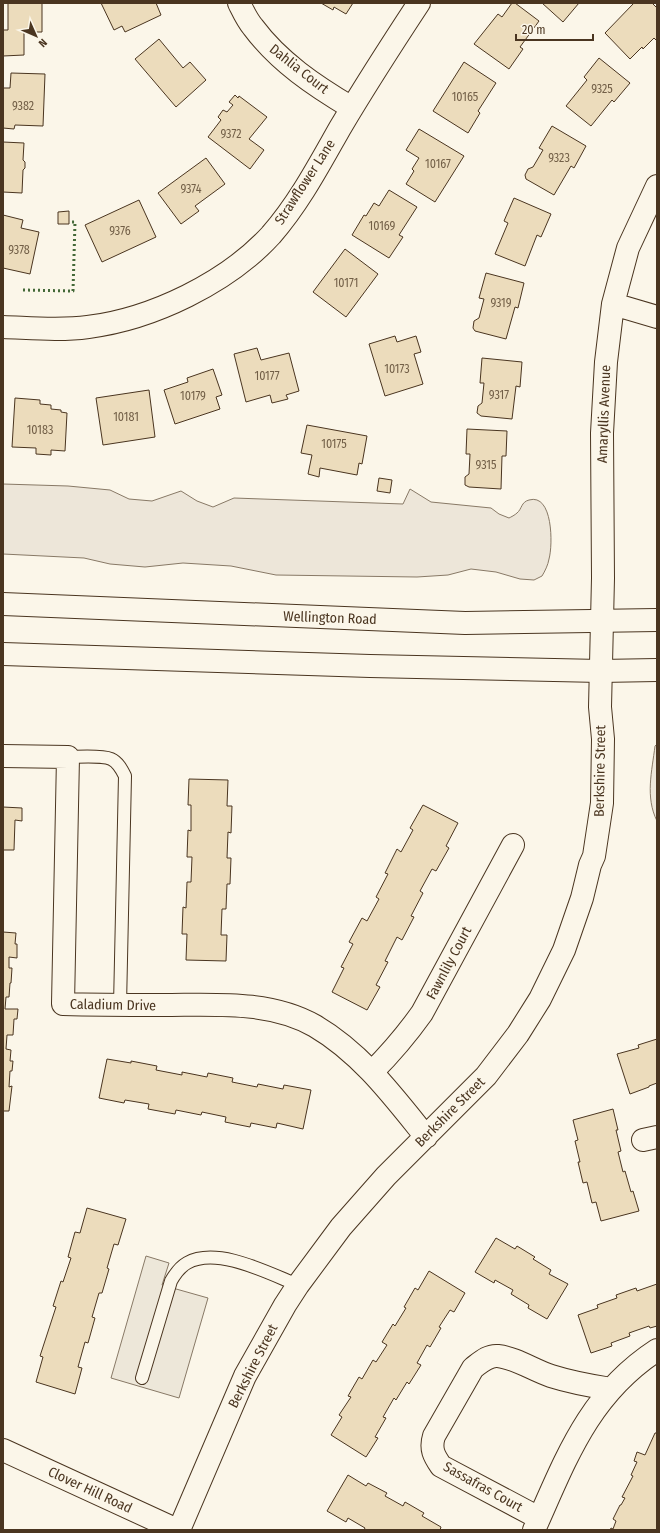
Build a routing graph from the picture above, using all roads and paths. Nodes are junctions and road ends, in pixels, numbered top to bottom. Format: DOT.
graph roads {
  1 [pos="239,3"];
  2 [pos="419,3"];
  3 [pos="352,108"];
  4 [pos="657,186"];
  5 [pos="613,304"];
  6 [pos="657,317"];
  7 [pos="3,327"];
  8 [pos="3,604"];
  9 [pos="657,620"];
  10 [pos="601,622"];
  11 [pos="3,654"];
  12 [pos="600,661"];
  13 [pos="657,670"];
  14 [pos="3,756"];
  15 [pos="68,757"];
  16 [pos="513,844"];
  17 [pos="120,1005"];
  18 [pos="372,1072"];
  19 [pos="426,1137"];
  20 [pos="298,1285"];
  21 [pos="657,1350"];
  22 [pos="142,1378"];
  23 [pos="611,1389"];
  24 [pos="3,1450"];
  25 [pos="537,1524"];
  26 [pos="178,1530"];
  1 -- 3 [label="street, Dahlia Court"];
  2 -- 3 [label="street, Strawflower Lane"];
  3 -- 7 [label="street, Strawflower Lane"];
  4 -- 5 [label="street, Amaryllis Avenue"];
  5 -- 6 [label="street"];
  5 -- 10 [label="street, Amaryllis Avenue"];
  8 -- 10 [label="street, Wellington Road"];
  9 -- 10 [label="street, Wellington Road"];
  10 -- 12 [label="street, Amaryllis Avenue"];
  11 -- 12 [label="street"];
  12 -- 13 [label="street"];
  12 -- 19 [label="street, Berkshire Street"];
  14 -- 15 [label="street"];
  15 -- 17 [label="lane"];
  15 -- 17 [label="street, Caladium Drive"];
  16 -- 18 [label="street, Fawnlily Court"];
  17 -- 18 [label="street, Caladium Drive"];
  18 -- 19 [label="street, Caladium Drive"];
  19 -- 20 [label="street, Berkshire Street"];
  20 -- 22 [label="lane"];
  20 -- 26 [label="street, Berkshire Street"];
  21 -- 23 [label="street"];
  23 -- 25 [label="street"];
  23 -- 25 [label="street, Sassafras Court"];
  24 -- 26 [label="street, Clover Hill Road"];
}
